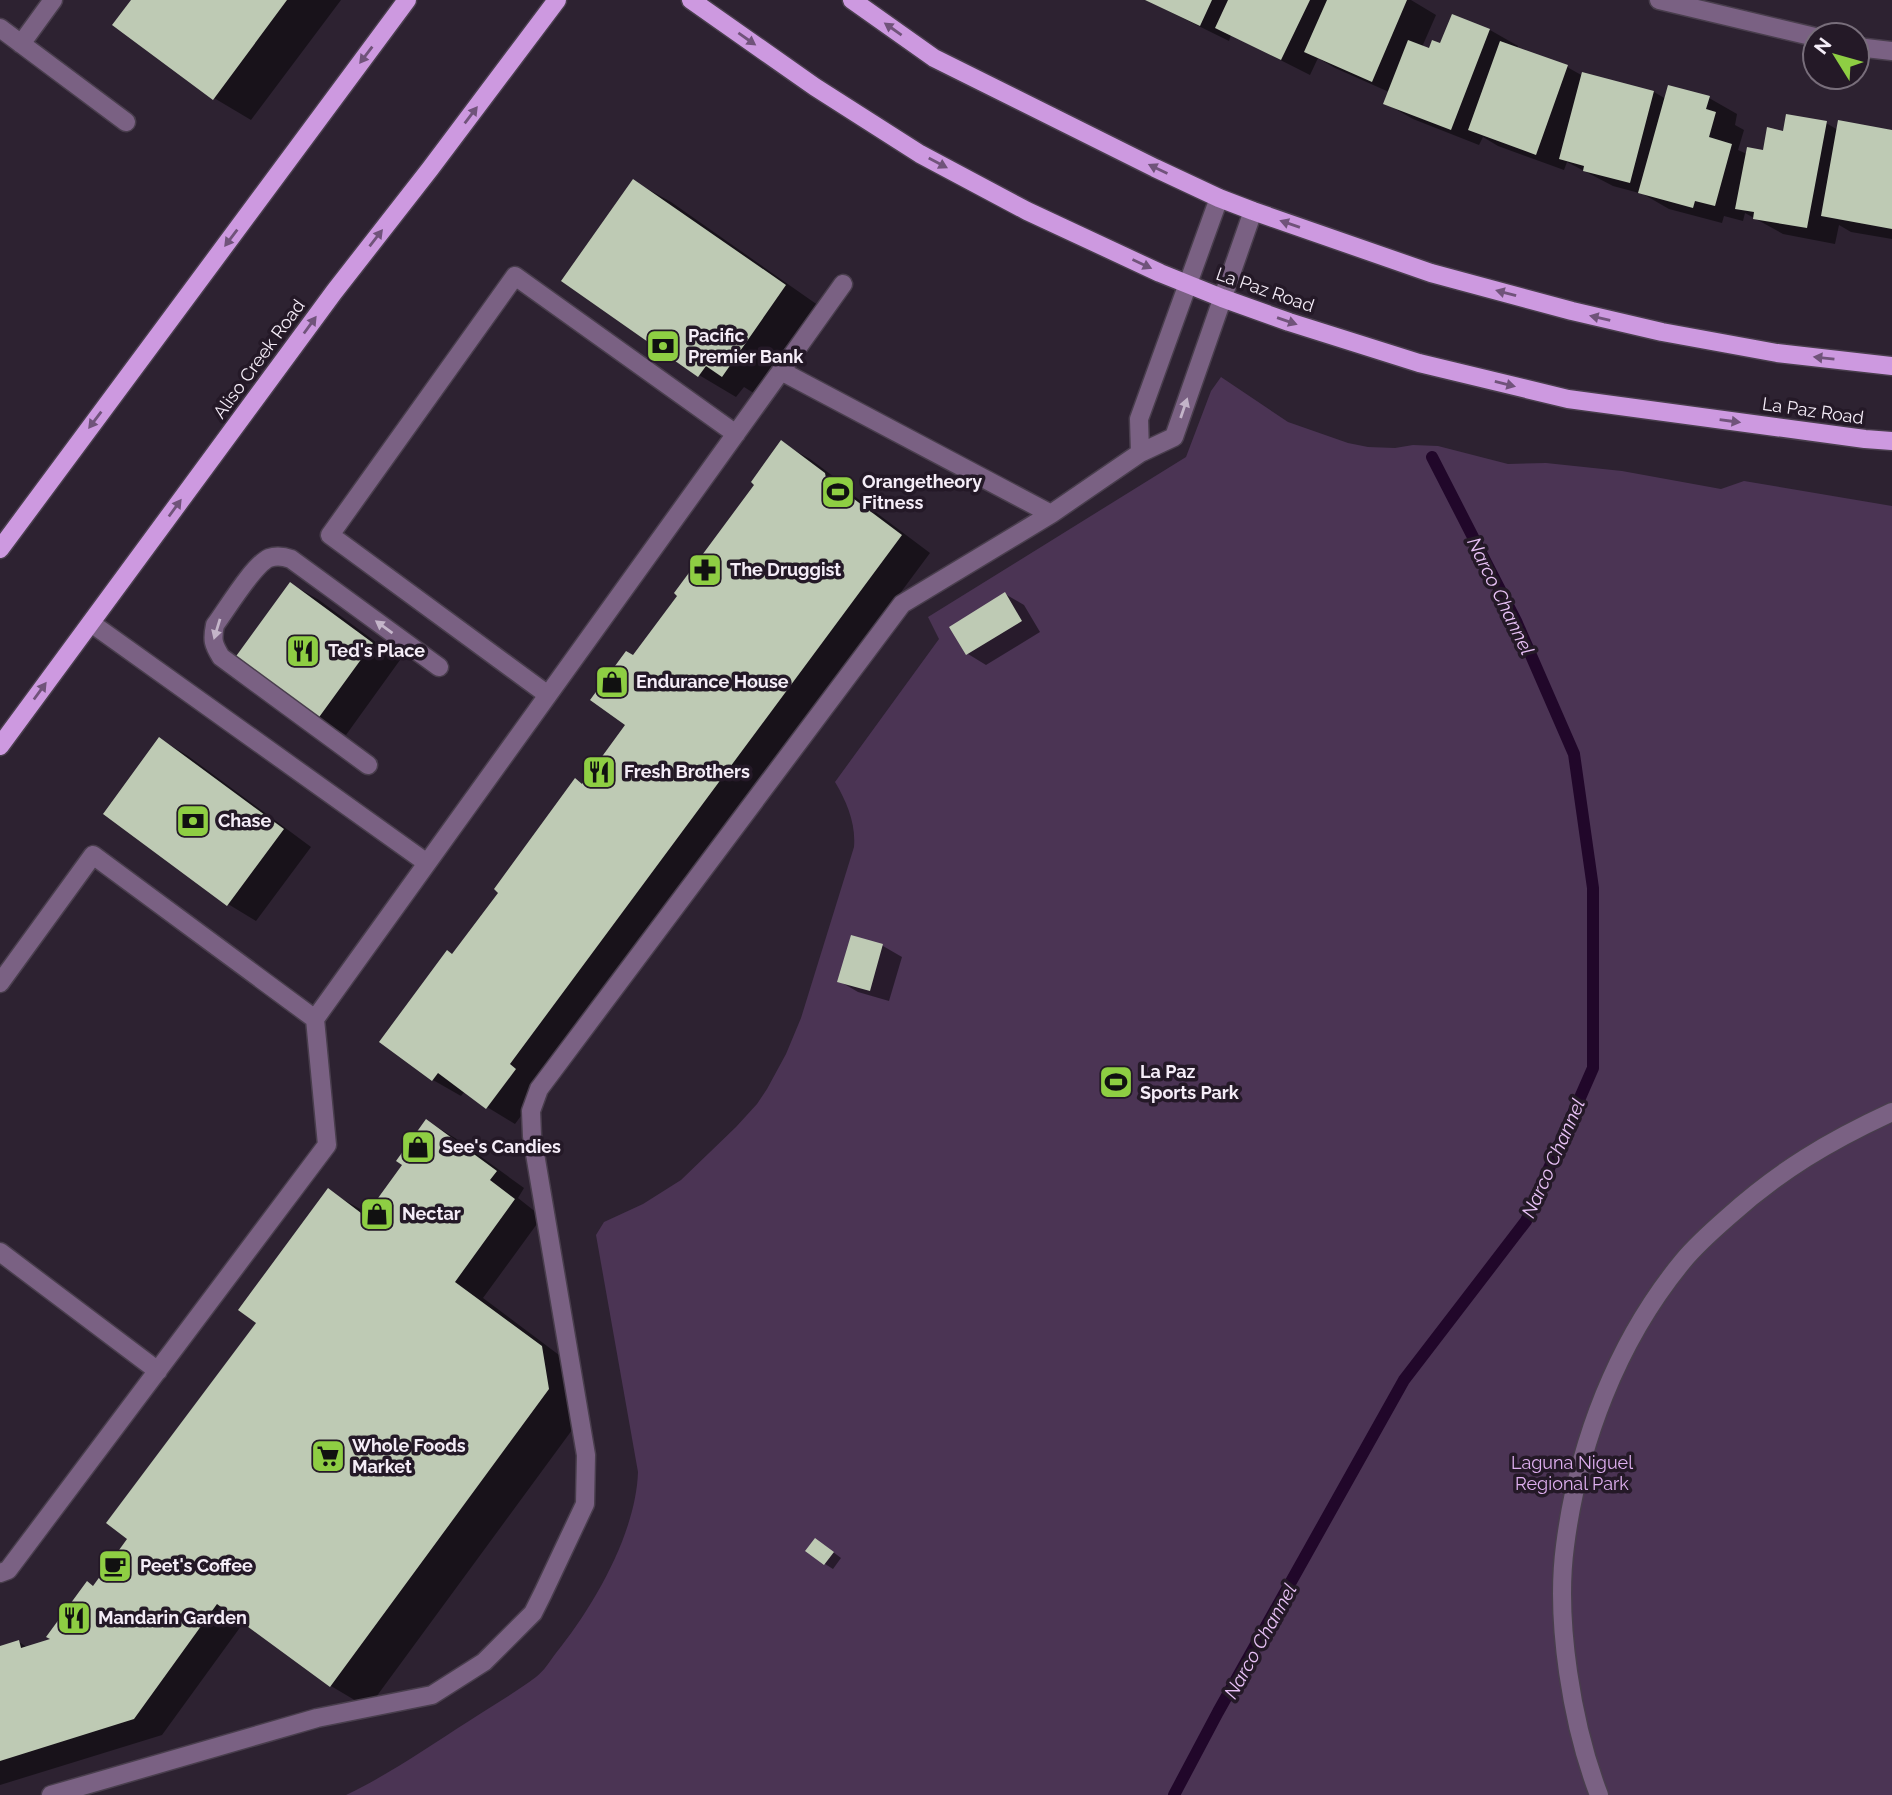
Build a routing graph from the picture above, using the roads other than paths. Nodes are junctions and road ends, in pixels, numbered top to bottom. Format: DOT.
graph roads {
  1 [pos="53,0"];
  2 [pos="407,0"];
  3 [pos="557,0"];
  4 [pos="691,0"];
  5 [pos="852,0"];
  6 [pos="1659,0"];
  7 [pos="0,28"];
  8 [pos="1801,34"];
  9 [pos="21,44"];
  10 [pos="1871,49"];
  11 [pos="1892,51"];
  12 [pos="126,121"];
  13 [pos="1219,198"];
  14 [pos="1252,211"];
  15 [pos="843,284"];
  16 [pos="1188,285"];
  17 [pos="1223,299"];
  18 [pos="1892,366"];
  19 [pos="781,371"];
  20 [pos="736,434"];
  21 [pos="1892,441"];
  22 [pos="1140,453"];
  23 [pos="1051,514"];
  24 [pos="4,536"];
  25 [pos="91,623"];
  26 [pos="439,667"];
  27 [pos="548,695"];
  28 [pos="0,746"];
  29 [pos="368,765"];
  30 [pos="427,863"];
  31 [pos="0,983"];
  32 [pos="315,1019"];
  33 [pos="1892,1112"];
  34 [pos="0,1252"];
  35 [pos="158,1371"];
  36 [pos="0,1573"];
  37 [pos="51,1795"];
  38 [pos="1599,1795"];
  1 -- 9 [label="street"];
  2 -- 24 [label="main road, one-way"];
  25 -- 3 [label="main road, Aliso Creek Road, one-way"];
  4 -- 16 [label="main road, La Paz Road, one-way"];
  13 -- 5 [label="main road, one-way"];
  6 -- 8 [label="street"];
  7 -- 9 [label="street"];
  9 -- 12 [label="street"];
  10 -- 11 [label="street"];
  13 -- 14 [label="main road"];
  13 -- 16 [label="street"];
  14 -- 17 [label="street"];
  18 -- 14 [label="main road, one-way"];
  15 -- 19 [label="street"];
  16 -- 17 [label="main road, La Paz Road"];
  16 -- 22 [label="street"];
  17 -- 21 [label="main road, La Paz Road, one-way"];
  22 -- 17 [label="street, one-way"];
  19 -- 20 [label="street"];
  19 -- 23 [label="street"];
  20 -- 27 [label="street"];
  20 -- 27 [label="street"];
  22 -- 23 [label="street"];
  23 -- 37 [label="street"];
  28 -- 25 [label="main road, Aliso Creek Road, one-way"];
  25 -- 30 [label="street"];
  26 -- 29 [label="street, one-way"];
  27 -- 30 [label="street"];
  30 -- 32 [label="street"];
  31 -- 32 [label="street"];
  32 -- 35 [label="street"];
  33 -- 38 [label="street"];
  34 -- 35 [label="street"];
  35 -- 36 [label="street"];
}
